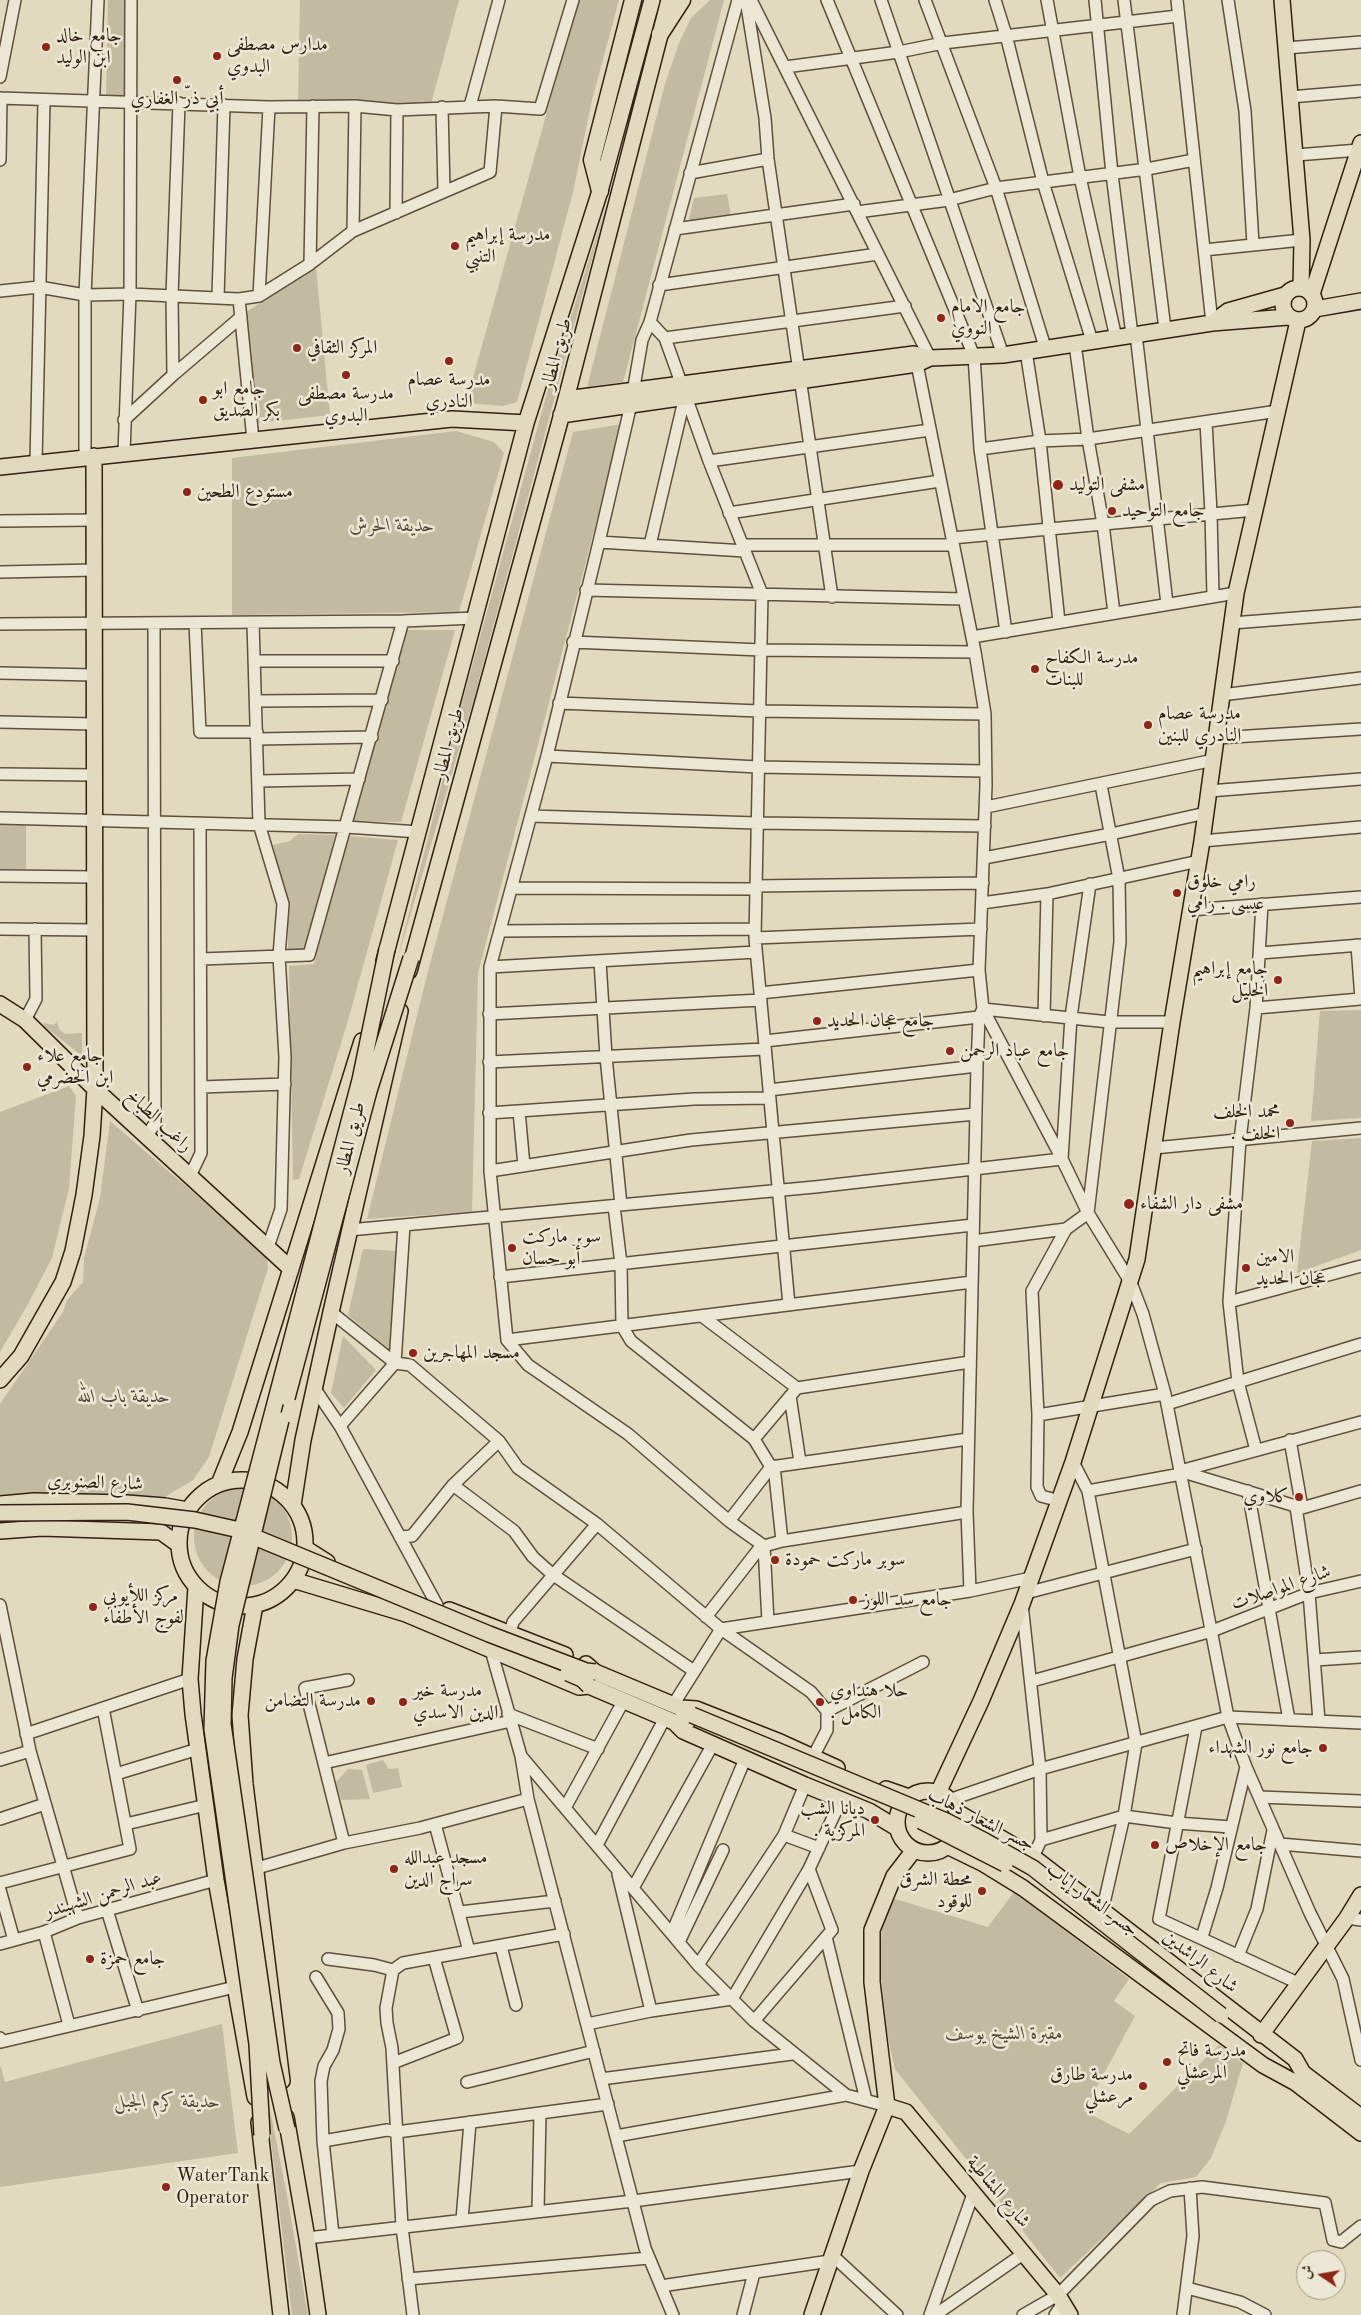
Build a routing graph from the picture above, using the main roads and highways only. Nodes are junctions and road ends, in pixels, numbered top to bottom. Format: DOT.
graph roads {
  1 [pos="634,0"];
  2 [pos="652,0"];
  3 [pos="669,0"];
  4 [pos="682,0"];
  5 [pos="1282,0"];
  6 [pos="660,34"];
  7 [pos="1360,146"];
  8 [pos="600,191"];
  9 [pos="1285,295"];
  10 [pos="1309,297"];
  11 [pos="1361,301"];
  12 [pos="1293,319"];
  13 [pos="1212,323"];
  14 [pos="632,398"];
  15 [pos="566,399"];
  16 [pos="561,415"];
  17 [pos="526,423"];
  18 [pos="89,457"];
  19 [pos="0,467"];
  20 [pos="387,949"];
  21 [pos="411,958"];
  22 [pos="0,1004"];
  23 [pos="95,1089"];
  24 [pos="291,1269"];
  25 [pos="0,1380"];
  26 [pos="219,1484"];
  27 [pos="127,1503"];
  28 [pos="0,1504"];
  29 [pos="293,1505"];
  30 [pos="188,1510"];
  31 [pos="0,1514"];
  32 [pos="0,1521"];
  33 [pos="125,1530"];
  34 [pos="0,1531"];
  35 [pos="179,1545"];
  36 [pos="305,1548"];
  37 [pos="293,1580"];
  38 [pos="196,1587"];
  39 [pos="255,1605"];
  40 [pos="592,1679"];
  41 [pos="679,1715"];
  42 [pos="909,1797"];
  43 [pos="948,1802"];
  44 [pos="897,1828"];
  45 [pos="947,1846"];
  46 [pos="914,1850"];
  47 [pos="1361,1895"];
  48 [pos="1354,1919"];
  49 [pos="1260,2035"];
  50 [pos="1300,2078"];
  51 [pos="887,2106"];
  52 [pos="1361,2117"];
  53 [pos="287,2129"];
  54 [pos="1361,2133"];
  55 [pos="262,2135"];
  56 [pos="1061,2307"];
  57 [pos="813,2314"];
  58 [pos="281,2315"];
  59 [pos="318,2315"];
  1 -- 8 [label="highway"];
  2 -- 8 [label="main road, طريق المطار"];
  3 -- 6 [label="main road, طريق المطار"];
  4 -- 6 [label="highway"];
  5 -- 10 [label="main road"];
  6 -- 15 [label="main road, طريق المطار"];
  7 -- 10 [label="main road"];
  8 -- 17 [label="main road, طريق المطار"];
  9 -- 10 [label="main road"];
  9 -- 12 [label="main road"];
  9 -- 13 [label="main road"];
  10 -- 11 [label="main road"];
  10 -- 12 [label="main road"];
  12 -- 13 [label="main road"];
  12 -- 43 [label="main road"];
  13 -- 14 [label="main road"];
  14 -- 15 [label="main road"];
  14 -- 16 [label="main road"];
  15 -- 16 [label="main road, طريق المطار"];
  16 -- 21 [label="main road, طريق المطار"];
  17 -- 18 [label="main road"];
  17 -- 20 [label="main road, طريق المطار"];
  18 -- 19 [label="main road"];
  18 -- 23 [label="main road"];
  20 -- 24 [label="main road, طريق المطار"];
  20 -- 55 [label="main road, bridge"];
  21 -- 29 [label="main road, طريق المطار"];
  21 -- 53 [label="main road, bridge"];
  22 -- 23 [label="main road, راغب الطباخ"];
  23 -- 24 [label="main road, راغب الطباخ"];
  23 -- 25 [label="main road"];
  24 -- 26 [label="main road, طريق المطار"];
  26 -- 29 [label="main road"];
  26 -- 30 [label="main road"];
  27 -- 28 [label="main road, شارع الصنوبري"];
  27 -- 30 [label="main road, شارع الصنوبري"];
  27 -- 33 [label="main road"];
  29 -- 36 [label="main road"];
  30 -- 35 [label="main road"];
  31 -- 40 [label="main road, bridge"];
  32 -- 40 [label="main road, bridge"];
  33 -- 34 [label="main road"];
  33 -- 35 [label="main road"];
  35 -- 38 [label="main road"];
  36 -- 37 [label="main road"];
  36 -- 40 [label="main road"];
  37 -- 39 [label="main road"];
  37 -- 40 [label="main road"];
  38 -- 39 [label="main road"];
  38 -- 55 [label="main road"];
  39 -- 53 [label="main road"];
  40 -- 41 [label="main road"];
  40 -- 41 [label="main road"];
  41 -- 42 [label="main road"];
  41 -- 44 [label="main road"];
  41 -- 50 [label="main road, جسر الشعار ذهاب, bridge"];
  42 -- 43 [label="main road"];
  42 -- 44 [label="main road"];
  43 -- 45 [label="main road"];
  43 -- 49 [label="main road, شارع الراشدين"];
  44 -- 46 [label="main road"];
  45 -- 46 [label="main road"];
  45 -- 50 [label="main road, شارع الراشدين"];
  46 -- 51 [label="main road"];
  47 -- 48 [label="main road"];
  48 -- 49 [label="main road"];
  49 -- 50 [label="main road, شارع الراشدين"];
  50 -- 52 [label="main road, شارع الراشدين"];
  50 -- 54 [label="main road, شارع الراشدين"];
  51 -- 56 [label="main road, شارع المشاطية"];
  51 -- 57 [label="main road"];
  53 -- 59 [label="main road"];
  55 -- 58 [label="main road"];
}
